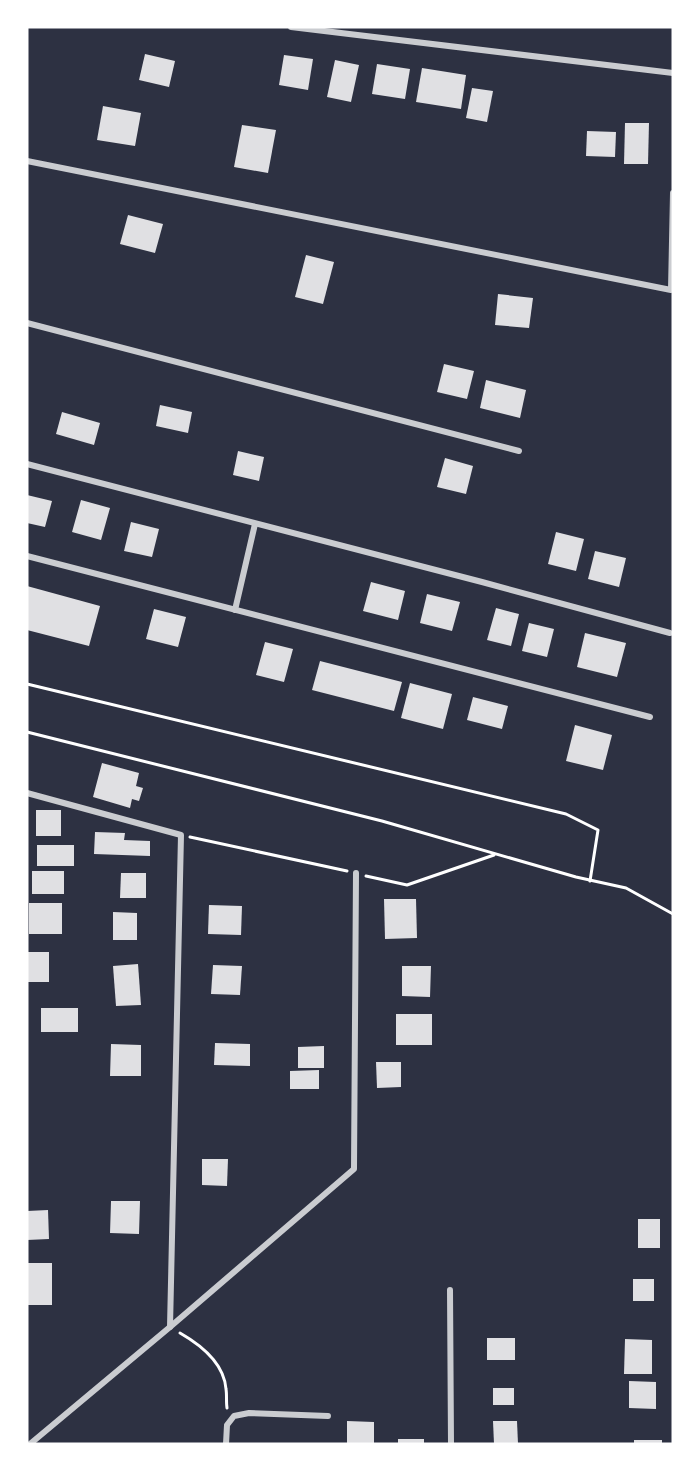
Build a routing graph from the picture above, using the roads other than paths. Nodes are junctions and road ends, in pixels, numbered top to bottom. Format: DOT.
graph roads {
  1 [pos="291,27"];
  2 [pos="673,73"];
  3 [pos="27,161"];
  4 [pos="673,193"];
  5 [pos="27,323"];
  6 [pos="519,451"];
  7 [pos="27,464"];
  8 [pos="255,524"];
  9 [pos="27,556"];
  10 [pos="235,610"];
  11 [pos="670,633"];
  12 [pos="650,717"];
  13 [pos="27,793"];
  14 [pos="356,873"];
  15 [pos="450,1290"];
  16 [pos="170,1327"];
  17 [pos="328,1416"];
  18 [pos="30,1444"];
  19 [pos="226,1444"];
  20 [pos="451,1444"];
  1 -- 2 [label="street"];
  3 -- 4 [label="street"];
  5 -- 6 [label="street"];
  7 -- 8 [label="street"];
  8 -- 10 [label="street"];
  8 -- 11 [label="street"];
  9 -- 10 [label="street"];
  10 -- 12 [label="street"];
  13 -- 16 [label="street"];
  14 -- 16 [label="street"];
  15 -- 20 [label="street"];
  16 -- 18 [label="street"];
  17 -- 19 [label="street"];
}
